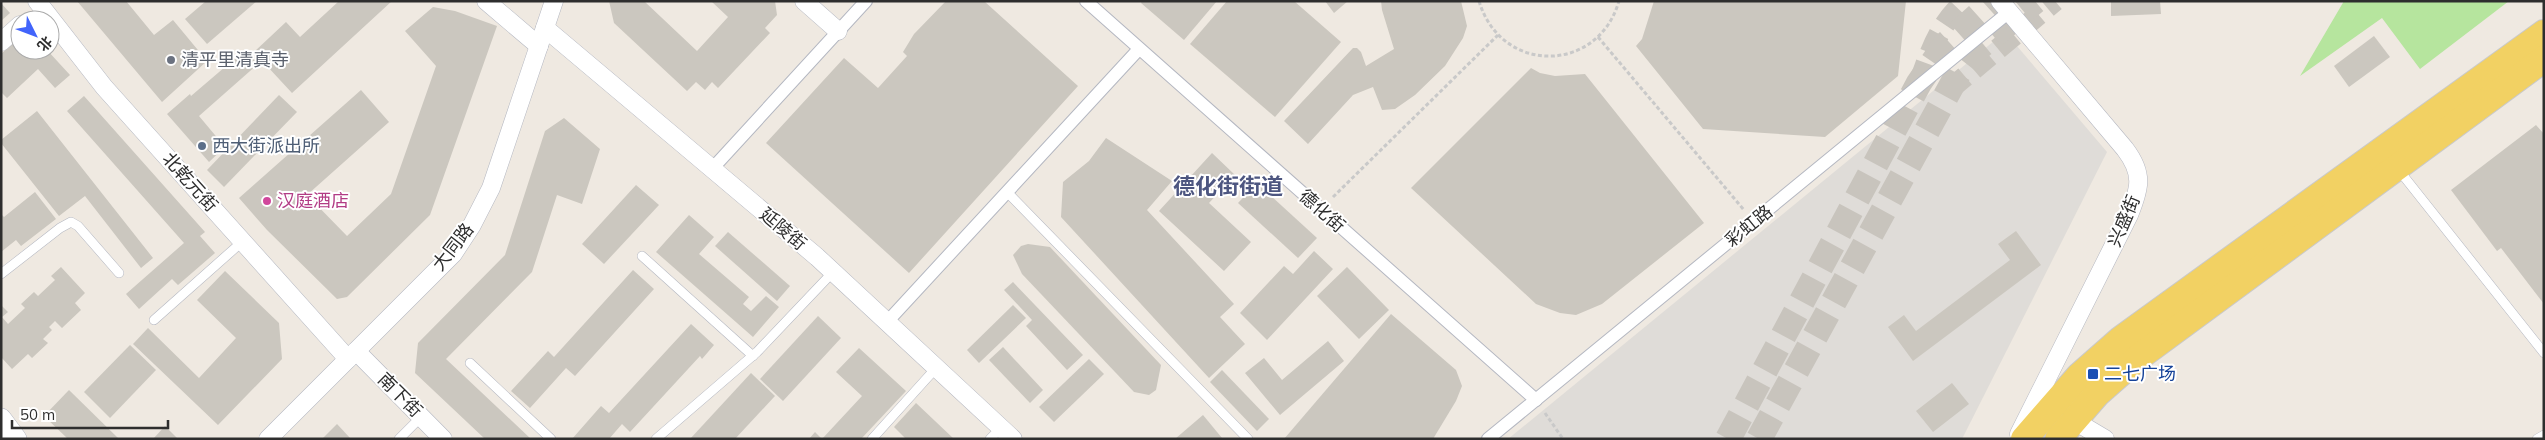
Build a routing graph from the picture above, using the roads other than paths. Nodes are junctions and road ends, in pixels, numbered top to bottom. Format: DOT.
graph roads {
  1 [pos="486,1"];
  2 [pos="554,1"];
  3 [pos="804,1"];
  4 [pos="866,1"];
  5 [pos="1086,1"];
  6 [pos="39,4"];
  7 [pos="2005,7"];
  8 [pos="545,28"];
  9 [pos="838,31"];
  10 [pos="2544,32"];
  11 [pos="538,46"];
  12 [pos="1139,49"];
  13 [pos="2544,59"];
  14 [pos="2398,167"];
  15 [pos="712,169"];
  16 [pos="1007,192"];
  17 [pos="242,241"];
  18 [pos="642,256"];
  19 [pos="833,272"];
  20 [pos="119,273"];
  21 [pos="1,274"];
  22 [pos="154,320"];
  23 [pos="887,322"];
  24 [pos="2544,353"];
  25 [pos="352,355"];
  26 [pos="753,356"];
  27 [pos="470,363"];
  28 [pos="936,368"];
  29 [pos="1536,400"];
  30 [pos="421,417"];
  31 [pos="1,419"];
  32 [pos="2066,429"];
  33 [pos="1001,435"];
  34 [pos="2544,435"];
  35 [pos="16,439"];
  36 [pos="268,439"];
  37 [pos="399,439"];
  38 [pos="443,439"];
  39 [pos="551,439"];
  40 [pos="656,439"];
  41 [pos="872,439"];
  42 [pos="1248,439"];
  43 [pos="1488,439"];
  44 [pos="2016,439"];
  45 [pos="2024,439"];
  46 [pos="2105,439"];
  47 [pos="2537,439"];
  1 -- 11 [label="street"];
  2 -- 8 [label="street, 大同路"];
  3 -- 9 [label="street"];
  4 -- 9 [label="street"];
  5 -- 12 [label="street, 德化街"];
  6 -- 17 [label="street, 北乾元街"];
  7 -- 29 [label="street, 彩虹路"];
  7 -- 44 [label="street, 兴盛街"];
  8 -- 11 [label="street, 大同路"];
  8 -- 15 [label="street, 延陵街"];
  9 -- 15 [label="street"];
  10 -- 45 [label="main road"];
  11 -- 25 [label="street, 大同路"];
  12 -- 16 [label="street"];
  12 -- 29 [label="street, 德化街"];
  13 -- 14 [label="main road"];
  14 -- 24 [label="lane"];
  14 -- 32 [label="main road"];
  15 -- 19 [label="street, 延陵街"];
  16 -- 23 [label="street"];
  16 -- 42 [label="lane"];
  17 -- 22 [label="lane"];
  17 -- 25 [label="street, 北乾元街"];
  18 -- 26 [label="lane"];
  19 -- 23 [label="street, 延陵街"];
  19 -- 26 [label="lane"];
  20 -- 21 [label="lane"];
  23 -- 28 [label="street, 延陵街"];
  25 -- 30 [label="street, 南下街"];
  25 -- 36 [label="street, 大同路"];
  26 -- 40 [label="lane"];
  27 -- 39 [label="lane"];
  28 -- 33 [label="street, 延陵街"];
  28 -- 41 [label="lane"];
  29 -- 43 [label="street, 彩虹路"];
  30 -- 37 [label="lane"];
  30 -- 38 [label="street, 南下街"];
  31 -- 35 [label="street"];
  32 -- 46 [label="street"];
  34 -- 47 [label="lane"];
}
